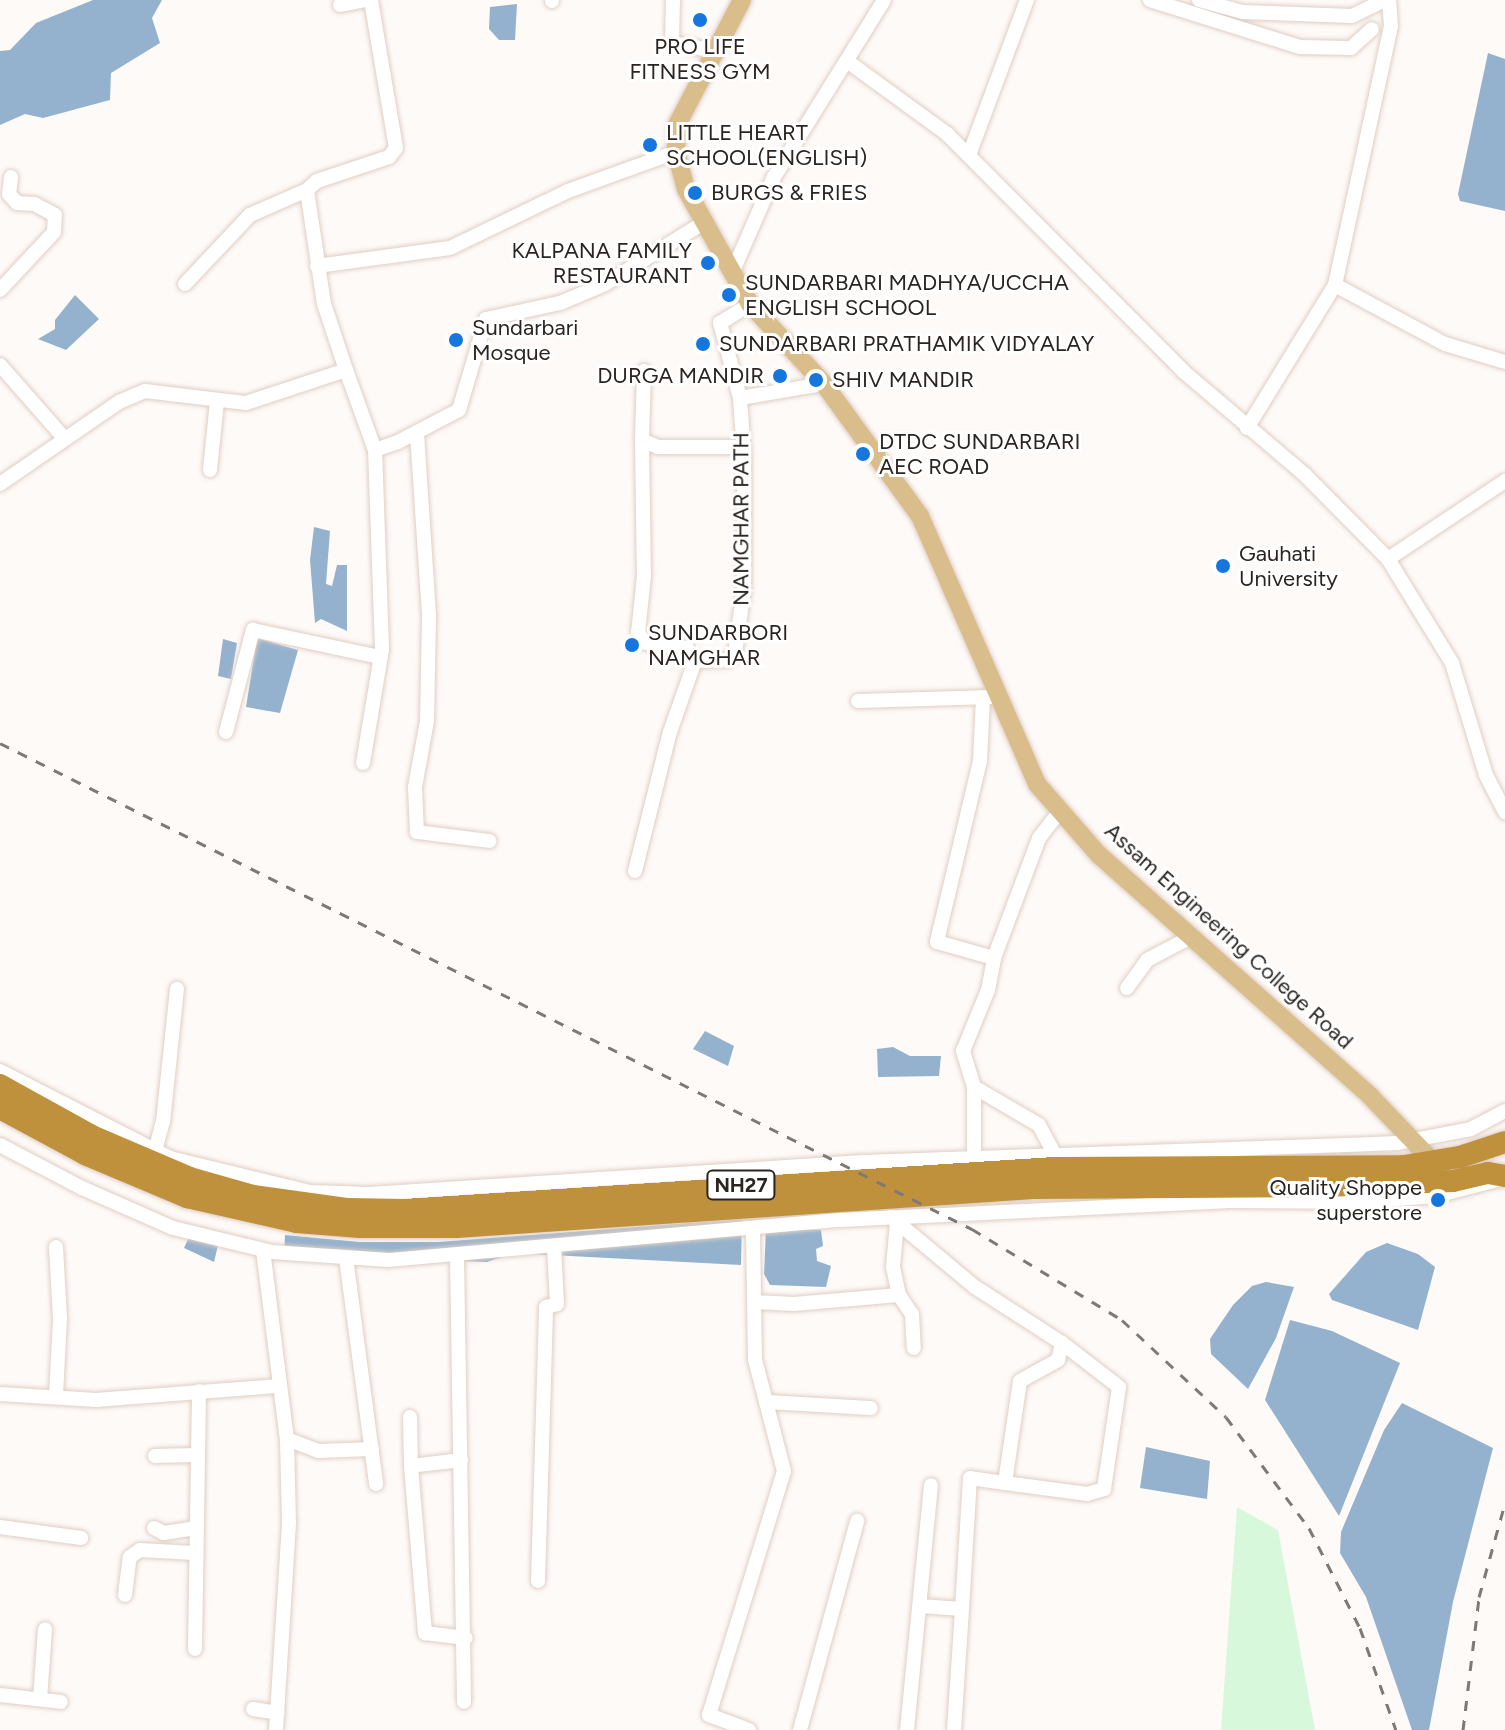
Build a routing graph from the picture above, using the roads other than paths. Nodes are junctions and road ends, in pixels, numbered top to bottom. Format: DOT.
graph roads {
  1 [pos="368,0"];
  2 [pos="673,0"];
  3 [pos="742,0"];
  4 [pos="884,0"];
  5 [pos="1027,0"];
  6 [pos="1150,0"];
  7 [pos="1199,0"];
  8 [pos="1340,0"];
  9 [pos="1387,0"];
  10 [pos="340,5"];
  11 [pos="1352,16"];
  12 [pos="1391,27"];
  13 [pos="1372,29"];
  14 [pos="715,51"];
  15 [pos="847,61"];
  16 [pos="676,152"];
  17 [pos="969,155"];
  18 [pos="11,177"];
  19 [pos="307,190"];
  20 [pos="703,223"];
  21 [pos="317,266"];
  22 [pos="732,273"];
  23 [pos="185,284"];
  24 [pos="1335,285"];
  25 [pos="0,290"];
  26 [pos="750,304"];
  27 [pos="1505,362"];
  28 [pos="0,365"];
  29 [pos="346,370"];
  30 [pos="644,371"];
  31 [pos="824,384"];
  32 [pos="740,398"];
  33 [pos="217,401"];
  34 [pos="1247,428"];
  35 [pos="417,434"];
  36 [pos="65,439"];
  37 [pos="642,440"];
  38 [pos="743,447"];
  39 [pos="375,450"];
  40 [pos="210,470"];
  41 [pos="1505,481"];
  42 [pos="0,484"];
  43 [pos="1388,559"];
  44 [pos="380,657"];
  45 [pos="695,661"];
  46 [pos="990,697"];
  47 [pos="858,701"];
  48 [pos="226,732"];
  49 [pos="363,763"];
  50 [pos="1060,811"];
  51 [pos="1505,812"];
  52 [pos="489,841"];
  53 [pos="635,871"];
  54 [pos="1193,936"];
  55 [pos="994,958"];
  56 [pos="1127,988"];
  57 [pos="177,989"];
  58 [pos="0,1071"];
  59 [pos="0,1085"];
  60 [pos="974,1087"];
  61 [pos="0,1108"];
  62 [pos="1505,1111"];
  63 [pos="1412,1141"];
  64 [pos="1505,1142"];
  65 [pos="0,1145"];
  66 [pos="155,1151"];
  67 [pos="1054,1153"];
  68 [pos="974,1157"];
  69 [pos="1433,1162"];
  70 [pos="1501,1172"];
  71 [pos="1453,1181"];
  72 [pos="894,1220"];
  73 [pos="753,1228"];
  74 [pos="554,1246"];
  75 [pos="56,1247"];
  76 [pos="263,1250"];
  77 [pos="457,1256"];
  78 [pos="346,1258"];
  79 [pos="899,1295"];
  80 [pos="755,1302"];
  81 [pos="1062,1343"];
  82 [pos="914,1348"];
  83 [pos="279,1386"];
  84 [pos="199,1391"];
  85 [pos="0,1394"];
  86 [pos="56,1396"];
  87 [pos="766,1402"];
  88 [pos="871,1408"];
  89 [pos="410,1417"];
  90 [pos="287,1439"];
  91 [pos="372,1449"];
  92 [pos="196,1455"];
  93 [pos="155,1456"];
  94 [pos="461,1460"];
  95 [pos="411,1466"];
  96 [pos="1005,1483"];
  97 [pos="376,1484"];
  98 [pos="931,1485"];
  99 [pos="857,1521"];
  100 [pos="0,1527"];
  101 [pos="154,1528"];
  102 [pos="194,1528"];
  103 [pos="81,1538"];
  104 [pos="194,1553"];
  105 [pos="538,1581"];
  106 [pos="125,1595"];
  107 [pos="920,1606"];
  108 [pos="962,1609"];
  109 [pos="45,1629"];
  110 [pos="466,1638"];
  111 [pos="195,1649"];
  112 [pos="0,1695"];
  113 [pos="40,1699"];
  114 [pos="61,1702"];
  115 [pos="464,1702"];
  116 [pos="253,1709"];
  117 [pos="278,1713"];
  118 [pos="276,1730"];
  119 [pos="749,1730"];
  120 [pos="800,1730"];
  121 [pos="909,1730"];
  122 [pos="954,1730"];
  1 -- 10 [label="street"];
  1 -- 19 [label="street"];
  2 -- 14 [label="street"];
  3 -- 14 [label="main road"];
  4 -- 15 [label="street"];
  5 -- 17 [label="street"];
  6 -- 13 [label="street"];
  7 -- 11 [label="street"];
  8 -- 11 [label="street"];
  9 -- 11 [label="street"];
  9 -- 12 [label="street"];
  11 -- 13 [label="street"];
  12 -- 13 [label="street"];
  12 -- 24 [label="street"];
  14 -- 16 [label="main road"];
  15 -- 17 [label="street"];
  15 -- 22 [label="street"];
  16 -- 20 [label="main road, Assam Engineering College Road"];
  16 -- 21 [label="street"];
  17 -- 34 [label="street"];
  18 -- 25 [label="street"];
  19 -- 21 [label="street"];
  19 -- 23 [label="street"];
  20 -- 22 [label="main road, Assam Engineering College Road"];
  20 -- 35 [label="street"];
  21 -- 29 [label="street"];
  22 -- 26 [label="main road, Assam Engineering College Road"];
  24 -- 27 [label="street"];
  24 -- 34 [label="street"];
  26 -- 31 [label="main road, Assam Engineering College Road"];
  26 -- 32 [label="street, NAMGHAR PATH"];
  28 -- 36 [label="street"];
  29 -- 33 [label="street"];
  29 -- 39 [label="street"];
  30 -- 37 [label="street"];
  31 -- 32 [label="street"];
  31 -- 46 [label="main road, Assam Engineering College Road"];
  32 -- 38 [label="street, NAMGHAR PATH"];
  33 -- 36 [label="street"];
  33 -- 40 [label="street"];
  34 -- 43 [label="street"];
  35 -- 39 [label="street"];
  35 -- 52 [label="street"];
  36 -- 42 [label="street"];
  37 -- 38 [label="street"];
  37 -- 45 [label="street"];
  38 -- 45 [label="street, NAMGHAR PATH"];
  39 -- 44 [label="street"];
  41 -- 43 [label="street"];
  43 -- 51 [label="street"];
  44 -- 48 [label="street"];
  44 -- 49 [label="street"];
  45 -- 53 [label="street"];
  46 -- 47 [label="street"];
  46 -- 50 [label="main road, Assam Engineering College Road"];
  46 -- 55 [label="street"];
  50 -- 54 [label="main road, Assam Engineering College Road"];
  50 -- 55 [label="street"];
  54 -- 56 [label="street"];
  54 -- 63 [label="main road, Assam Engineering College Road"];
  55 -- 60 [label="street"];
  57 -- 66 [label="street"];
  58 -- 66 [label="street"];
  59 -- 69 [label="highway, NH27"];
  60 -- 67 [label="street"];
  60 -- 68 [label="street"];
  61 -- 71 [label="highway, NH27"];
  62 -- 63 [label="street"];
  63 -- 67 [label="street"];
  63 -- 69 [label="main road, Assam Engineering College Road"];
  64 -- 69 [label="highway, NH27"];
  65 -- 76 [label="street"];
  66 -- 68 [label="street"];
  67 -- 68 [label="street"];
  69 -- 71 [label="main road, Assam Engineering College Road"];
  70 -- 71 [label="highway, NH27"];
  70 -- 72 [label="street"];
  72 -- 73 [label="street"];
  72 -- 79 [label="street"];
  72 -- 81 [label="street"];
  73 -- 74 [label="street"];
  73 -- 80 [label="street"];
  74 -- 77 [label="street"];
  74 -- 105 [label="street"];
  75 -- 86 [label="street"];
  76 -- 78 [label="street"];
  76 -- 83 [label="street"];
  77 -- 78 [label="street"];
  77 -- 94 [label="street"];
  78 -- 91 [label="street"];
  79 -- 80 [label="street"];
  79 -- 82 [label="street"];
  80 -- 87 [label="street"];
  81 -- 96 [label="street"];
  81 -- 96 [label="street"];
  83 -- 84 [label="street"];
  83 -- 90 [label="street"];
  84 -- 86 [label="street"];
  84 -- 92 [label="street"];
  85 -- 86 [label="street"];
  87 -- 88 [label="street"];
  87 -- 119 [label="street"];
  89 -- 95 [label="street"];
  90 -- 91 [label="street"];
  90 -- 117 [label="street"];
  91 -- 97 [label="street"];
  92 -- 93 [label="street"];
  92 -- 102 [label="street"];
  94 -- 95 [label="street"];
  94 -- 110 [label="street"];
  95 -- 110 [label="street"];
  96 -- 108 [label="street"];
  98 -- 107 [label="street"];
  99 -- 120 [label="street"];
  100 -- 103 [label="street"];
  101 -- 102 [label="street"];
  102 -- 104 [label="street"];
  104 -- 106 [label="street"];
  104 -- 111 [label="street"];
  107 -- 108 [label="street"];
  107 -- 121 [label="street"];
  108 -- 122 [label="street"];
  109 -- 113 [label="street"];
  110 -- 115 [label="street"];
  112 -- 113 [label="street"];
  113 -- 114 [label="street"];
  116 -- 117 [label="street"];
  117 -- 118 [label="street"];
}
